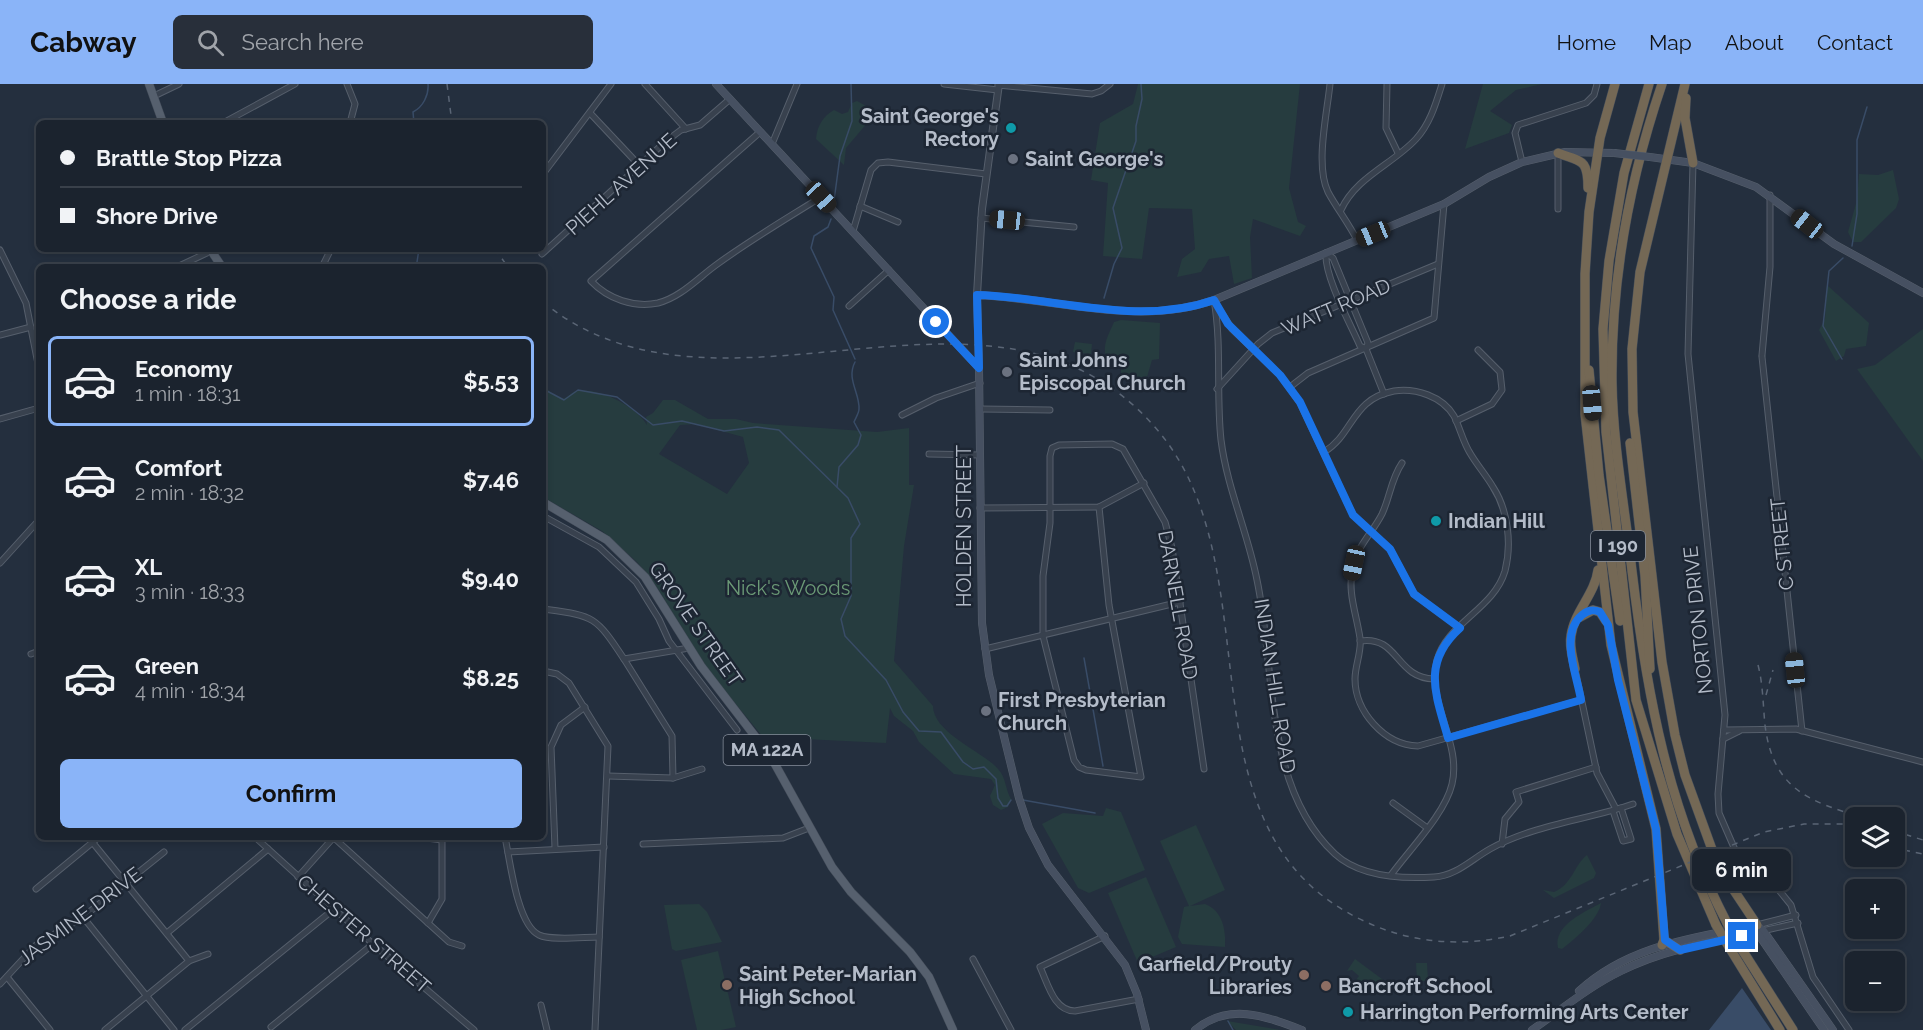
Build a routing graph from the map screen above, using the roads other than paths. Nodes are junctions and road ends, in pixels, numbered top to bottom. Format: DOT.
graph roads {
  1 [pos="149,84"];
  2 [pos="179,84"];
  3 [pos="295,84"];
  4 [pos="347,84"];
  5 [pos="611,84"];
  6 [pos="645,84"];
  7 [pos="716,84"];
  8 [pos="797,84"];
  9 [pos="944,84"];
  10 [pos="1110,84"];
  11 [pos="1330,84"];
  12 [pos="1387,84"];
  13 [pos="1442,84"];
  14 [pos="1597,84"];
  15 [pos="1615,84"];
  16 [pos="1649,84"];
  17 [pos="1662,84"];
  18 [pos="1687,84"];
  19 [pos="998,86"];
  20 [pos="1057,86"];
  21 [pos="154,96"];
  22 [pos="730,99"];
  23 [pos="590,113"];
  24 [pos="162,120"];
  25 [pos="229,120"];
  26 [pos="351,120"];
  27 [pos="686,129"];
  28 [pos="760,132"];
  29 [pos="772,144"];
  30 [pos="1599,151"];
  31 [pos="1398,153"];
  32 [pos="1558,153"];
  33 [pos="1667,159"];
  34 [pos="1522,162"];
  35 [pos="1693,163"];
  36 [pos="639,165"];
  37 [pos="546,170"];
  38 [pos="986,174"];
  39 [pos="1770,195"];
  40 [pos="821,197"];
  41 [pos="1444,204"];
  42 [pos="860,206"];
  43 [pos="1558,209"];
  44 [pos="1341,210"];
  45 [pos="1589,216"];
  46 [pos="981,218"];
  47 [pos="898,222"];
  48 [pos="1074,227"];
  49 [pos="853,231"];
  50 [pos="1357,240"];
  51 [pos="0,250"];
  52 [pos="546,250"];
  53 [pos="207,252"];
  54 [pos="1326,253"];
  55 [pos="183,264"];
  56 [pos="1438,264"];
  57 [pos="889,270"];
  58 [pos="1585,274"];
  59 [pos="1923,293"];
  60 [pos="977,295"];
  61 [pos="1214,300"];
  62 [pos="1350,300"];
  63 [pos="1342,304"];
  64 [pos="849,306"];
  65 [pos="31,327"];
  66 [pos="0,335"];
  67 [pos="979,348"];
  68 [pos="961,349"];
  69 [pos="1366,349"];
  70 [pos="1254,350"];
  71 [pos="1478,350"];
  72 [pos="36,353"];
  73 [pos="979,368"];
  74 [pos="1632,381"];
  75 [pos="980,383"];
  76 [pos="1290,387"];
  77 [pos="1217,389"];
  78 [pos="1384,394"];
  79 [pos="36,409"];
  80 [pos="981,409"];
  81 [pos="1050,410"];
  82 [pos="902,415"];
  83 [pos="0,419"];
  84 [pos="1456,421"];
  85 [pos="1324,452"];
  86 [pos="929,454"];
  87 [pos="980,455"];
  88 [pos="1402,463"];
  89 [pos="1144,483"];
  90 [pos="546,503"];
  91 [pos="1099,507"];
  92 [pos="980,508"];
  93 [pos="1050,509"];
  94 [pos="546,518"];
  95 [pos="36,523"];
  96 [pos="1370,530"];
  97 [pos="1600,552"];
  98 [pos="0,563"];
  99 [pos="1180,602"];
  100 [pos="546,609"];
  101 [pos="1111,619"];
  102 [pos="1575,624"];
  103 [pos="1608,625"];
  104 [pos="1460,628"];
  105 [pos="1043,636"];
  106 [pos="1360,641"];
  107 [pos="689,648"];
  108 [pos="985,649"];
  109 [pos="678,650"];
  110 [pos="36,652"];
  111 [pos="31,654"];
  112 [pos="624,659"];
  113 [pos="1630,660"];
  114 [pos="1575,669"];
  115 [pos="546,672"];
  116 [pos="1434,679"];
  117 [pos="1581,700"];
  118 [pos="1651,706"];
  119 [pos="585,707"];
  120 [pos="737,730"];
  121 [pos="1724,730"];
  122 [pos="1739,731"];
  123 [pos="1802,731"];
  124 [pos="1448,738"];
  125 [pos="1723,739"];
  126 [pos="1923,762"];
  127 [pos="1596,767"];
  128 [pos="702,769"];
  129 [pos="1204,769"];
  130 [pos="608,776"];
  131 [pos="673,778"];
  132 [pos="1393,803"];
  133 [pos="1633,804"];
  134 [pos="1617,809"];
  135 [pos="1426,827"];
  136 [pos="809,828"];
  137 [pos="96,840"];
  138 [pos="258,840"];
  139 [pos="330,840"];
  140 [pos="336,840"];
  141 [pos="442,840"];
  142 [pos="506,840"];
  143 [pos="93,843"];
  144 [pos="644,844"];
  145 [pos="1502,844"];
  146 [pos="604,847"];
  147 [pos="555,848"];
  148 [pos="268,849"];
  149 [pos="164,852"];
  150 [pos="508,852"];
  151 [pos="1391,874"];
  152 [pos="298,877"];
  153 [pos="126,884"];
  154 [pos="36,889"];
  155 [pos="334,909"];
  156 [pos="1796,915"];
  157 [pos="83,917"];
  158 [pos="428,923"];
  159 [pos="1798,923"];
  160 [pos="1758,930"];
  161 [pos="167,933"];
  162 [pos="1105,936"];
  163 [pos="598,937"];
  164 [pos="1665,943"];
  165 [pos="373,944"];
  166 [pos="462,946"];
  167 [pos="1680,950"];
  168 [pos="208,954"];
  169 [pos="973,959"];
  170 [pos="189,961"];
  171 [pos="7,977"];
  172 [pos="0,984"];
  173 [pos="147,996"];
  174 [pos="1575,997"];
  175 [pos="1139,999"];
  176 [pos="541,1005"];
  177 [pos="271,1027"];
  178 [pos="469,1029"];
  179 [pos="50,1030"];
  180 [pos="105,1030"];
  181 [pos="174,1030"];
  182 [pos="184,1030"];
  183 [pos="547,1030"];
  184 [pos="595,1030"];
  185 [pos="953,1030"];
  186 [pos="1011,1030"];
  187 [pos="1146,1030"];
  188 [pos="1195,1030"];
  189 [pos="1302,1030"];
  190 [pos="1532,1030"];
  191 [pos="1780,1030"];
  192 [pos="1794,1030"];
  193 [pos="1824,1030"];
  194 [pos="1833,1030"];
  195 [pos="1849,1030"];
  1 -- 21 [label="main road"];
  2 -- 21 [label="street"];
  3 -- 25 [label="street"];
  4 -- 26 [label="street"];
  5 -- 23 [label="street"];
  6 -- 27 [label="street"];
  7 -- 22 [label="main road"];
  8 -- 29 [label="street"];
  9 -- 19 [label="street"];
  10 -- 20 [label="street"];
  11 -- 44 [label="street"];
  12 -- 31 [label="street"];
  13 -- 31 [label="street"];
  14 -- 34 [label="street"];
  15 -- 30 [label="highway"];
  16 -- 113 [label="highway, I 190"];
  17 -- 118 [label="highway, I 190"];
  18 -- 33 [label="highway"];
  18 -- 35 [label="highway"];
  19 -- 20 [label="street"];
  19 -- 38 [label="street"];
  21 -- 24 [label="main road"];
  22 -- 27 [label="street, PIEHL AVENUE"];
  22 -- 28 [label="main road"];
  23 -- 36 [label="street"];
  23 -- 37 [label="street"];
  27 -- 36 [label="street, PIEHL AVENUE"];
  28 -- 29 [label="main road"];
  28 -- 40 [label="street"];
  29 -- 40 [label="main road"];
  30 -- 32 [label="main road"];
  30 -- 33 [label="main road, bridge"];
  30 -- 45 [label="highway"];
  31 -- 44 [label="street"];
  32 -- 34 [label="main road"];
  32 -- 43 [label="street"];
  32 -- 45 [label="highway"];
  33 -- 35 [label="main road"];
  33 -- 74 [label="highway"];
  34 -- 41 [label="main road"];
  35 -- 39 [label="main road"];
  35 -- 121 [label="street, NORTON DRIVE"];
  36 -- 52 [label="street, PIEHL AVENUE"];
  38 -- 42 [label="street"];
  38 -- 46 [label="street"];
  39 -- 59 [label="main road"];
  39 -- 123 [label="street, C STREET"];
  40 -- 49 [label="main road"];
  41 -- 50 [label="main road"];
  41 -- 56 [label="street"];
  42 -- 47 [label="street"];
  42 -- 49 [label="street"];
  44 -- 50 [label="street"];
  45 -- 58 [label="highway"];
  46 -- 48 [label="street"];
  46 -- 60 [label="street"];
  49 -- 57 [label="main road"];
  50 -- 54 [label="main road"];
  51 -- 65 [label="street"];
  53 -- 55 [label="street"];
  54 -- 61 [label="main road"];
  54 -- 62 [label="street"];
  54 -- 63 [label="street"];
  56 -- 62 [label="street, WATT ROAD"];
  56 -- 69 [label="street"];
  57 -- 64 [label="street"];
  57 -- 68 [label="main road"];
  58 -- 97 [label="highway"];
  58 -- 113 [label="highway"];
  60 -- 61 [label="main road"];
  60 -- 67 [label="main road, HOLDEN STREET"];
  61 -- 70 [label="street"];
  61 -- 77 [label="street, INDIAN HILL ROAD"];
  62 -- 63 [label="street, WATT ROAD"];
  62 -- 69 [label="street"];
  63 -- 69 [label="street"];
  63 -- 70 [label="street, WATT ROAD"];
  65 -- 66 [label="street"];
  65 -- 72 [label="street"];
  67 -- 68 [label="main road"];
  67 -- 73 [label="main road, HOLDEN STREET"];
  68 -- 73 [label="main road"];
  69 -- 76 [label="street"];
  69 -- 78 [label="street"];
  70 -- 76 [label="street"];
  70 -- 77 [label="street, WATT ROAD"];
  71 -- 84 [label="street"];
  73 -- 75 [label="main road, HOLDEN STREET"];
  74 -- 118 [label="highway"];
  74 -- 160 [label="highway"];
  75 -- 80 [label="main road, HOLDEN STREET"];
  75 -- 82 [label="street"];
  76 -- 85 [label="street"];
  77 -- 151 [label="street, INDIAN HILL ROAD"];
  78 -- 84 [label="street"];
  78 -- 85 [label="street"];
  79 -- 83 [label="street"];
  80 -- 81 [label="street"];
  80 -- 87 [label="main road, HOLDEN STREET"];
  84 -- 104 [label="street"];
  85 -- 96 [label="street"];
  86 -- 87 [label="street"];
  87 -- 92 [label="main road, HOLDEN STREET"];
  88 -- 96 [label="street"];
  89 -- 91 [label="street"];
  89 -- 93 [label="street, DARNELL ROAD"];
  89 -- 99 [label="street, DARNELL ROAD"];
  90 -- 107 [label="main road, GROVE STREET / MA 122A"];
  91 -- 93 [label="street"];
  91 -- 101 [label="street"];
  92 -- 93 [label="street"];
  92 -- 108 [label="main road, HOLDEN STREET"];
  93 -- 105 [label="street"];
  94 -- 109 [label="street"];
  95 -- 98 [label="street"];
  96 -- 104 [label="street"];
  96 -- 106 [label="street"];
  97 -- 102 [label="highway"];
  97 -- 103 [label="highway"];
  99 -- 101 [label="street"];
  99 -- 129 [label="street, DARNELL ROAD"];
  100 -- 112 [label="street"];
  101 -- 105 [label="street"];
  101 -- 105 [label="street"];
  102 -- 103 [label="highway"];
  102 -- 114 [label="highway"];
  103 -- 164 [label="highway"];
  104 -- 116 [label="street"];
  105 -- 108 [label="street"];
  106 -- 116 [label="street"];
  106 -- 124 [label="street"];
  107 -- 109 [label="street"];
  107 -- 136 [label="main road, GROVE STREET / MA 122A"];
  108 -- 162 [label="main road, HOLDEN STREET"];
  109 -- 112 [label="street"];
  109 -- 120 [label="street"];
  110 -- 111 [label="street"];
  112 -- 131 [label="street"];
  113 -- 191 [label="highway, I 190, bridge"];
  114 -- 117 [label="street"];
  115 -- 119 [label="street"];
  116 -- 124 [label="street"];
  117 -- 124 [label="street"];
  117 -- 127 [label="street"];
  118 -- 192 [label="highway, I 190, bridge"];
  119 -- 130 [label="street"];
  119 -- 147 [label="street"];
  121 -- 122 [label="street"];
  121 -- 125 [label="street, NORTON DRIVE"];
  122 -- 123 [label="street"];
  122 -- 125 [label="street"];
  123 -- 126 [label="street"];
  124 -- 135 [label="street"];
  125 -- 156 [label="street, NORTON DRIVE"];
  127 -- 134 [label="street"];
  127 -- 145 [label="street"];
  128 -- 131 [label="street"];
  130 -- 131 [label="street"];
  130 -- 146 [label="street"];
  132 -- 135 [label="street"];
  133 -- 134 [label="street, INDIAN HILL ROAD"];
  134 -- 134 [label="street"];
  134 -- 145 [label="street, INDIAN HILL ROAD"];
  135 -- 151 [label="street"];
  136 -- 144 [label="street"];
  136 -- 185 [label="main road, GROVE STREET / MA 122A"];
  137 -- 143 [label="street"];
  138 -- 148 [label="street, CHESTER STREET"];
  139 -- 152 [label="street"];
  140 -- 158 [label="street"];
  141 -- 158 [label="street"];
  142 -- 150 [label="street"];
  143 -- 153 [label="street"];
  143 -- 154 [label="street"];
  145 -- 151 [label="street, INDIAN HILL ROAD"];
  146 -- 147 [label="street"];
  146 -- 163 [label="street"];
  147 -- 150 [label="street"];
  148 -- 152 [label="street, CHESTER STREET"];
  148 -- 161 [label="street"];
  149 -- 153 [label="street, JASMINE DRIVE"];
  150 -- 163 [label="street"];
  152 -- 155 [label="street, CHESTER STREET"];
  153 -- 157 [label="street, JASMINE DRIVE"];
  153 -- 161 [label="street"];
  155 -- 165 [label="street, CHESTER STREET"];
  155 -- 182 [label="street"];
  156 -- 159 [label="street, NORTON DRIVE"];
  156 -- 160 [label="street"];
  157 -- 171 [label="street, JASMINE DRIVE"];
  157 -- 173 [label="street"];
  158 -- 166 [label="street"];
  159 -- 160 [label="street"];
  159 -- 195 [label="street, NORTON DRIVE"];
  160 -- 164 [label="main road"];
  160 -- 167 [label="main road"];
  160 -- 193 [label="main road"];
  160 -- 194 [label="main road"];
  161 -- 170 [label="street"];
  162 -- 175 [label="main road, HOLDEN STREET"];
  162 -- 175 [label="street"];
  163 -- 184 [label="street"];
  164 -- 167 [label="highway"];
  164 -- 174 [label="main road"];
  165 -- 177 [label="street"];
  165 -- 178 [label="street, CHESTER STREET"];
  167 -- 174 [label="main road"];
  168 -- 170 [label="street"];
  169 -- 186 [label="street"];
  170 -- 173 [label="street"];
  171 -- 172 [label="street, JASMINE DRIVE"];
  171 -- 179 [label="street"];
  173 -- 180 [label="street"];
  173 -- 181 [label="street"];
  174 -- 190 [label="main road"];
  175 -- 187 [label="main road, HOLDEN STREET"];
  176 -- 183 [label="street"];
  188 -- 189 [label="main road"];
}
